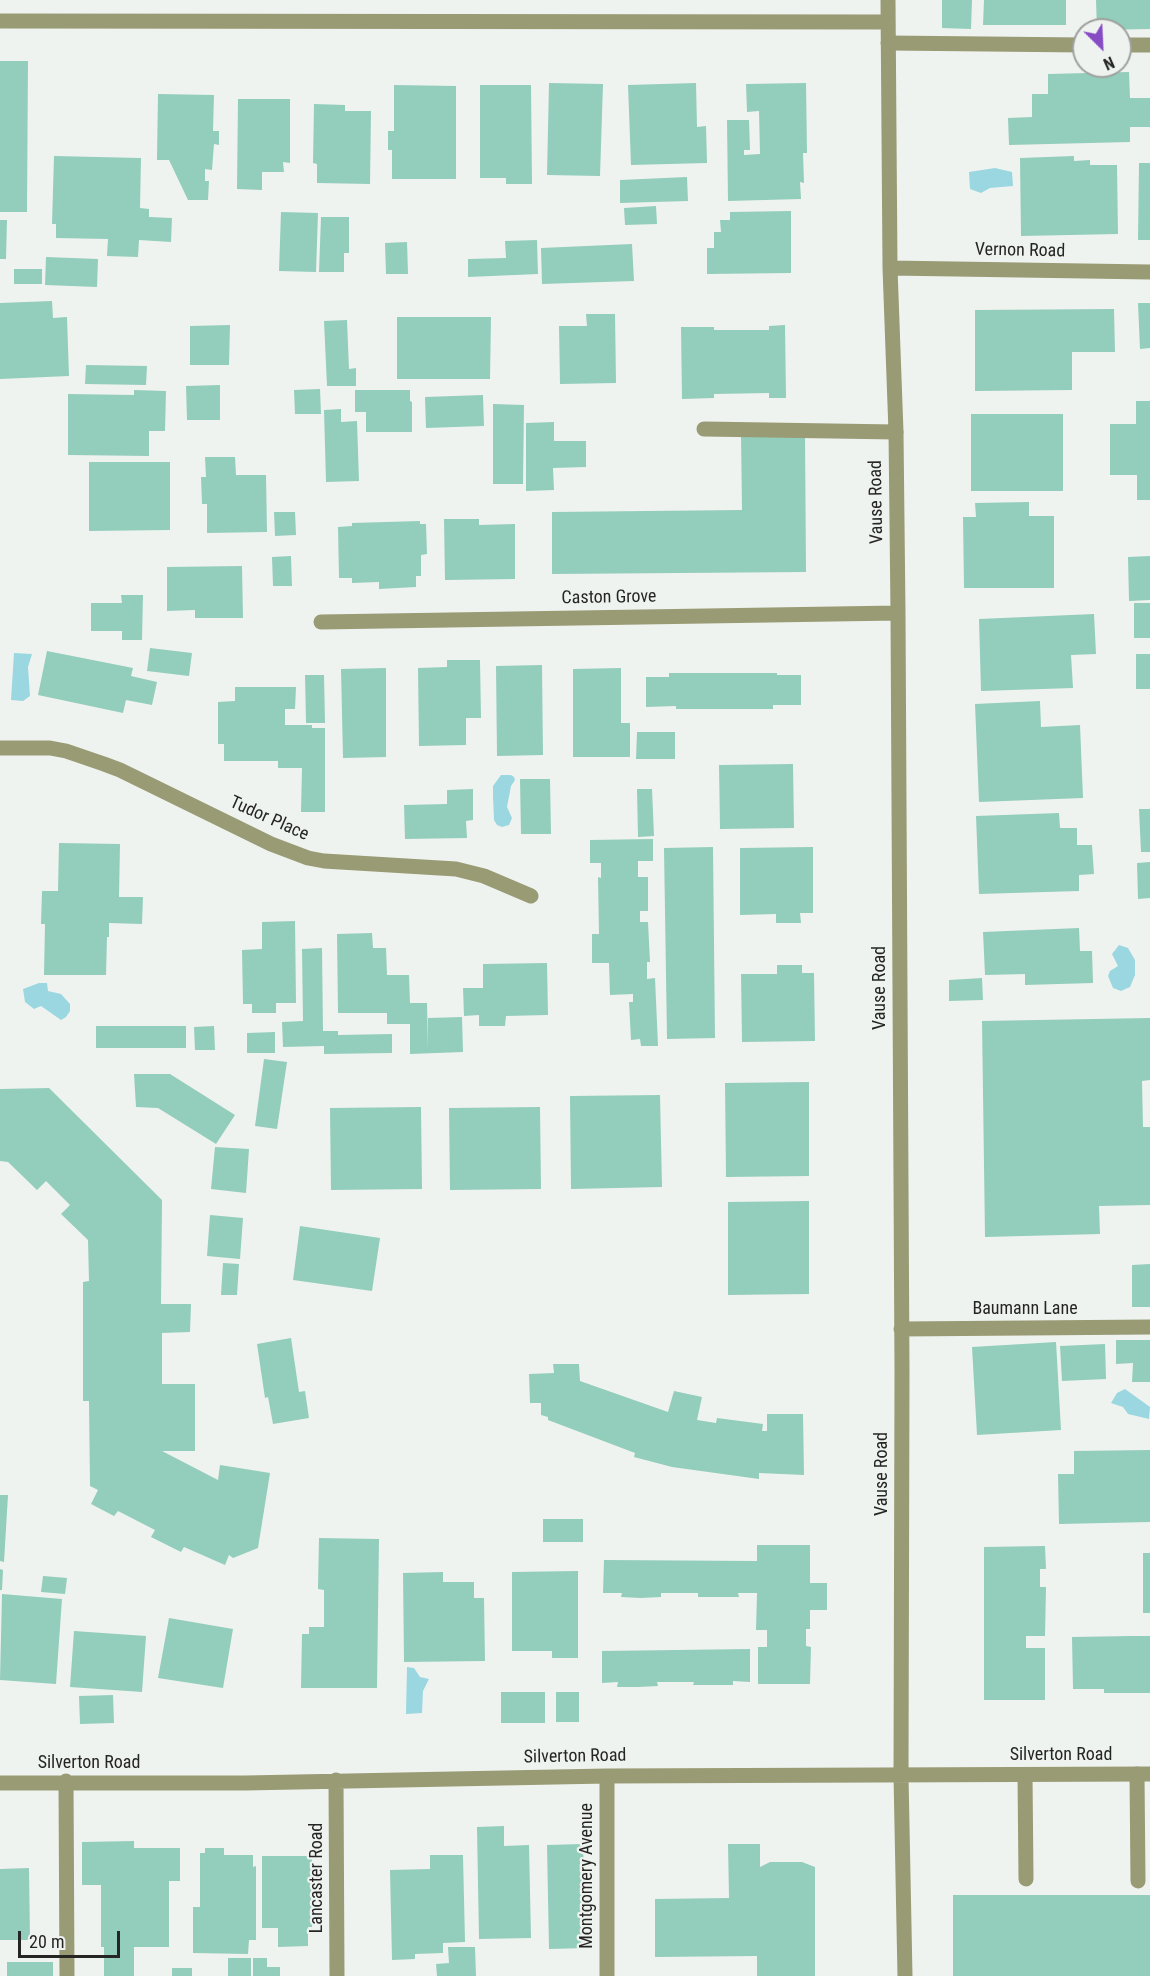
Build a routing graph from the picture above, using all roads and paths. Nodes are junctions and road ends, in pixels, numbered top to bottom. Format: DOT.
graph roads {
  1 [pos="888,0"];
  2 [pos="0,21"];
  3 [pos="888,22"];
  4 [pos="888,43"];
  5 [pos="1072,45"];
  6 [pos="1132,45"];
  7 [pos="1150,45"];
  8 [pos="890,268"];
  9 [pos="1150,272"];
  10 [pos="704,429"];
  11 [pos="896,432"];
  12 [pos="898,613"];
  13 [pos="321,622"];
  14 [pos="0,748"];
  15 [pos="531,896"];
  16 [pos="1150,1327"];
  17 [pos="901,1329"];
  18 [pos="1143,1774"];
  19 [pos="1025,1775"];
  20 [pos="607,1776"];
  21 [pos="901,1776"];
  22 [pos="336,1780"];
  23 [pos="66,1781"];
  24 [pos="0,1783"];
  25 [pos="1026,1879"];
  26 [pos="1138,1881"];
  27 [pos="67,1976"];
  28 [pos="337,1976"];
  29 [pos="607,1976"];
  30 [pos="904,1976"];
  1 -- 3 [label="street, Vause Road"];
  2 -- 3 [label="street"];
  3 -- 4 [label="street, Vause Road"];
  4 -- 5 [label="street"];
  4 -- 8 [label="street, Vause Road"];
  6 -- 7 [label="street"];
  8 -- 9 [label="street, Vernon Road"];
  8 -- 11 [label="street, Vause Road"];
  10 -- 11 [label="street"];
  11 -- 12 [label="street, Vause Road"];
  12 -- 13 [label="street, Caston Grove"];
  12 -- 17 [label="street, Vause Road"];
  14 -- 15 [label="street, Tudor Place"];
  16 -- 17 [label="street, Baumann Lane"];
  17 -- 21 [label="street, Vause Road"];
  18 -- 19 [label="street, Silverton Road"];
  18 -- 26 [label="street"];
  19 -- 21 [label="street, Silverton Road"];
  19 -- 25 [label="street"];
  20 -- 21 [label="street, Silverton Road"];
  20 -- 22 [label="street, Silverton Road"];
  20 -- 29 [label="street, Montgomery Avenue"];
  21 -- 30 [label="street, Vause Road"];
  22 -- 23 [label="street, Silverton Road"];
  22 -- 28 [label="street, Lancaster Road"];
  23 -- 24 [label="street, Silverton Road"];
  23 -- 27 [label="street"];
}
